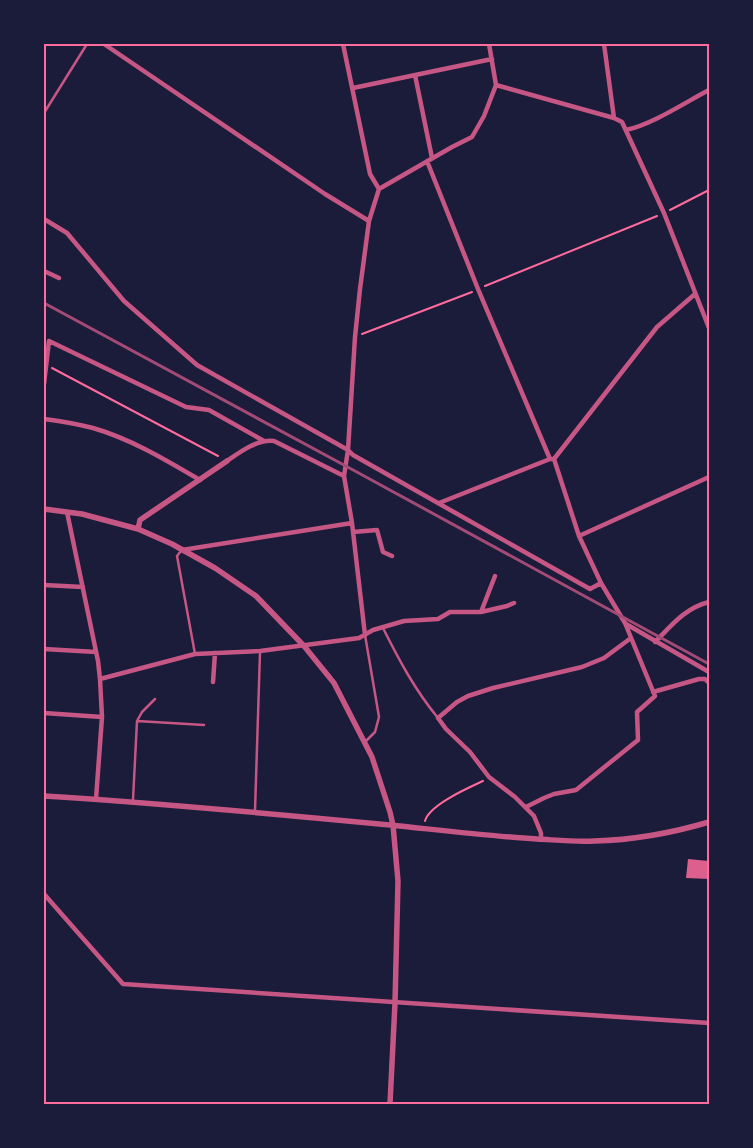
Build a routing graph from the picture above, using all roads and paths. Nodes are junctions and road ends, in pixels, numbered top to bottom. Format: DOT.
graph roads {
  1 [pos="87,44"];
  2 [pos="104,44"];
  3 [pos="344,44"];
  4 [pos="489,44"];
  5 [pos="604,44"];
  6 [pos="492,59"];
  7 [pos="415,75"];
  8 [pos="496,85"];
  9 [pos="353,88"];
  10 [pos="709,90"];
  11 [pos="44,113"];
  12 [pos="614,118"];
  13 [pos="626,130"];
  14 [pos="432,158"];
  15 [pos="427,161"];
  16 [pos="379,189"];
  17 [pos="709,190"];
  18 [pos="664,213"];
  19 [pos="44,219"];
  20 [pos="369,221"];
  21 [pos="44,270"];
  22 [pos="59,278"];
  23 [pos="478,289"];
  24 [pos="695,294"];
  25 [pos="709,328"];
  26 [pos="355,337"];
  27 [pos="52,368"];
  28 [pos="44,384"];
  29 [pos="44,419"];
  30 [pos="264,441"];
  31 [pos="348,450"];
  32 [pos="552,459"];
  33 [pos="227,461"];
  34 [pos="344,476"];
  35 [pos="709,477"];
  36 [pos="200,480"];
  37 [pos="438,503"];
  38 [pos="44,509"];
  39 [pos="67,512"];
  40 [pos="352,523"];
  41 [pos="138,529"];
  42 [pos="353,532"];
  43 [pos="579,536"];
  44 [pos="182,550"];
  45 [pos="392,556"];
  46 [pos="495,576"];
  47 [pos="601,583"];
  48 [pos="44,585"];
  49 [pos="83,587"];
  50 [pos="709,602"];
  51 [pos="514,603"];
  52 [pos="481,612"];
  53 [pos="625,623"];
  54 [pos="382,627"];
  55 [pos="365,635"];
  56 [pos="631,638"];
  57 [pos="655,642"];
  58 [pos="304,646"];
  59 [pos="44,649"];
  60 [pos="260,651"];
  61 [pos="96,652"];
  62 [pos="215,653"];
  63 [pos="195,654"];
  64 [pos="709,673"];
  65 [pos="100,678"];
  66 [pos="708,681"];
  67 [pos="213,682"];
  68 [pos="653,692"];
  69 [pos="155,699"];
  70 [pos="44,713"];
  71 [pos="102,717"];
  72 [pos="438,718"];
  73 [pos="136,721"];
  74 [pos="204,725"];
  75 [pos="365,742"];
  76 [pos="490,777"];
  77 [pos="44,796"];
  78 [pos="96,799"];
  79 [pos="133,802"];
  80 [pos="526,808"];
  81 [pos="255,813"];
  82 [pos="709,822"];
  83 [pos="392,825"];
  84 [pos="424,828"];
  85 [pos="541,839"];
  86 [pos="44,894"];
  87 [pos="394,1003"];
  88 [pos="709,1023"];
  89 [pos="390,1104"];
  1 -- 11 [label="lane"];
  2 -- 20 [label="street"];
  3 -- 9 [label="street"];
  4 -- 6 [label="street"];
  5 -- 12 [label="street"];
  6 -- 7 [label="street"];
  6 -- 8 [label="street"];
  7 -- 9 [label="street"];
  7 -- 14 [label="street"];
  8 -- 12 [label="street"];
  8 -- 14 [label="street"];
  9 -- 16 [label="street"];
  10 -- 13 [label="street"];
  12 -- 13 [label="street"];
  13 -- 18 [label="street"];
  14 -- 15 [label="street"];
  15 -- 16 [label="street"];
  15 -- 23 [label="street"];
  16 -- 20 [label="street"];
  17 -- 18 [label="path"];
  18 -- 23 [label="path"];
  18 -- 24 [label="street"];
  19 -- 31 [label="street"];
  20 -- 26 [label="street"];
  21 -- 22 [label="street"];
  23 -- 26 [label="path"];
  23 -- 32 [label="street"];
  24 -- 25 [label="street"];
  24 -- 32 [label="street"];
  26 -- 31 [label="street"];
  27 -- 33 [label="path"];
  28 -- 30 [label="street"];
  29 -- 36 [label="street"];
  30 -- 33 [label="street"];
  30 -- 34 [label="street"];
  31 -- 34 [label="street"];
  31 -- 37 [label="street"];
  32 -- 37 [label="street"];
  32 -- 43 [label="street"];
  33 -- 36 [label="street"];
  34 -- 40 [label="street"];
  35 -- 43 [label="street"];
  36 -- 41 [label="street"];
  37 -- 47 [label="street"];
  38 -- 39 [label="street"];
  39 -- 41 [label="street"];
  39 -- 49 [label="street"];
  40 -- 42 [label="street"];
  40 -- 44 [label="street"];
  41 -- 44 [label="street"];
  42 -- 45 [label="street"];
  42 -- 55 [label="street"];
  43 -- 47 [label="street"];
  44 -- 58 [label="street"];
  44 -- 63 [label="lane"];
  46 -- 52 [label="street"];
  47 -- 53 [label="street"];
  48 -- 49 [label="street"];
  49 -- 61 [label="street"];
  50 -- 57 [label="street"];
  51 -- 52 [label="street"];
  52 -- 54 [label="street"];
  53 -- 56 [label="street"];
  53 -- 57 [label="street"];
  54 -- 55 [label="street"];
  54 -- 72 [label="lane"];
  55 -- 58 [label="street"];
  55 -- 75 [label="lane"];
  56 -- 68 [label="street"];
  56 -- 72 [label="street"];
  57 -- 64 [label="street"];
  58 -- 60 [label="street"];
  58 -- 75 [label="street"];
  59 -- 61 [label="street"];
  60 -- 62 [label="street"];
  60 -- 81 [label="lane"];
  61 -- 65 [label="street"];
  62 -- 63 [label="street"];
  62 -- 67 [label="street"];
  63 -- 65 [label="street"];
  64 -- 66 [label="street"];
  65 -- 71 [label="street"];
  66 -- 68 [label="street"];
  68 -- 80 [label="street"];
  69 -- 73 [label="lane"];
  70 -- 71 [label="street"];
  71 -- 78 [label="street"];
  72 -- 76 [label="street"];
  73 -- 74 [label="lane"];
  73 -- 79 [label="lane"];
  75 -- 83 [label="street"];
  76 -- 80 [label="street"];
  76 -- 84 [label="path"];
  77 -- 78 [label="street"];
  78 -- 79 [label="street"];
  79 -- 81 [label="street"];
  80 -- 85 [label="street"];
  81 -- 83 [label="street"];
  82 -- 85 [label="street"];
  83 -- 84 [label="street"];
  83 -- 87 [label="street"];
  84 -- 85 [label="street"];
  86 -- 87 [label="street"];
  87 -- 88 [label="street"];
  87 -- 89 [label="street"];
}
